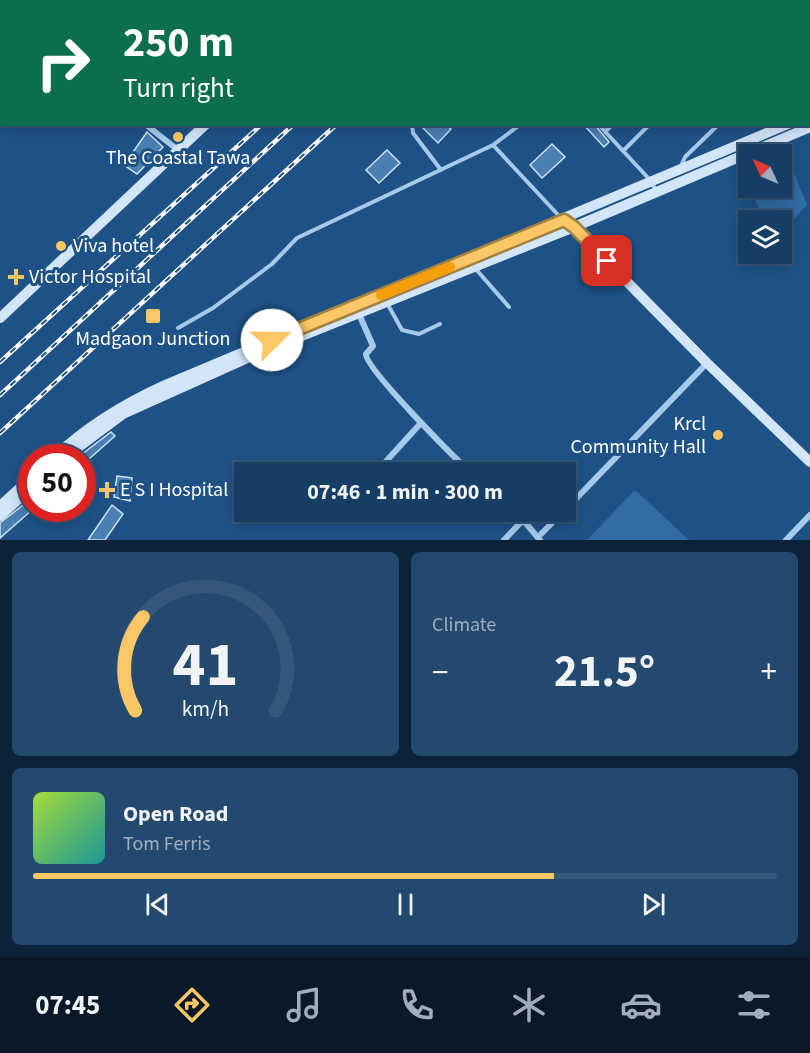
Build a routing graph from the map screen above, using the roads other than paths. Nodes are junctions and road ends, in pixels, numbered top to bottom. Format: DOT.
graph roads {
  1 [pos="148,126"];
  2 [pos="205,126"];
  3 [pos="412,126"];
  4 [pos="518,126"];
  5 [pos="600,126"];
  6 [pos="611,126"];
  7 [pos="648,126"];
  8 [pos="717,126"];
  9 [pos="810,128"];
  10 [pos="776,130"];
  11 [pos="605,132"];
  12 [pos="493,144"];
  13 [pos="178,150"];
  14 [pos="622,151"];
  15 [pos="441,170"];
  16 [pos="679,170"];
  17 [pos="653,186"];
  18 [pos="564,220"];
  19 [pos="574,227"];
  20 [pos="530,239"];
  21 [pos="474,267"];
  22 [pos="387,302"];
  23 [pos="509,307"];
  24 [pos="359,314"];
  25 [pos="0,318"];
  26 [pos="440,324"];
  27 [pos="178,328"];
  28 [pos="707,363"];
  29 [pos="420,424"];
  30 [pos="68,444"];
  31 [pos="83,444"];
  32 [pos="385,462"];
  33 [pos="459,462"];
  34 [pos="810,462"];
  35 [pos="18,490"];
  36 [pos="576,498"];
  37 [pos="18,500"];
  38 [pos="0,506"];
  39 [pos="810,514"];
  40 [pos="0,516"];
  41 [pos="521,522"];
  42 [pos="525,522"];
  43 [pos="553,522"];
  44 [pos="539,538"];
  45 [pos="504,540"];
  46 [pos="786,540"];
  1 -- 13 [label="street"];
  2 -- 13 [label="main road"];
  3 -- 15 [label="lane"];
  4 -- 12 [label="lane"];
  5 -- 11 [label="lane"];
  6 -- 11 [label="lane"];
  7 -- 14 [label="lane"];
  8 -- 16 [label="lane"];
  9 -- 10 [label="main road"];
  10 -- 16 [label="main road"];
  10 -- 17 [label="main road"];
  11 -- 14 [label="lane"];
  12 -- 15 [label="lane"];
  12 -- 18 [label="lane"];
  13 -- 25 [label="main road"];
  14 -- 17 [label="lane"];
  15 -- 27 [label="lane"];
  16 -- 17 [label="main road"];
  17 -- 18 [label="main road"];
  17 -- 19 [label="main road"];
  18 -- 19 [label="main road"];
  18 -- 20 [label="main road"];
  19 -- 20 [label="main road"];
  19 -- 28 [label="main road"];
  20 -- 21 [label="main road"];
  20 -- 30 [label="main road"];
  21 -- 22 [label="main road"];
  21 -- 23 [label="lane"];
  22 -- 24 [label="main road"];
  22 -- 26 [label="lane"];
  24 -- 29 [label="street"];
  24 -- 31 [label="main road"];
  28 -- 34 [label="main road"];
  28 -- 36 [label="street"];
  29 -- 32 [label="street"];
  29 -- 33 [label="street"];
  35 -- 38 [label="main road"];
  37 -- 40 [label="main road"];
  39 -- 46 [label="street"];
  41 -- 45 [label="street"];
  42 -- 44 [label="street"];
  43 -- 44 [label="street"];
}
